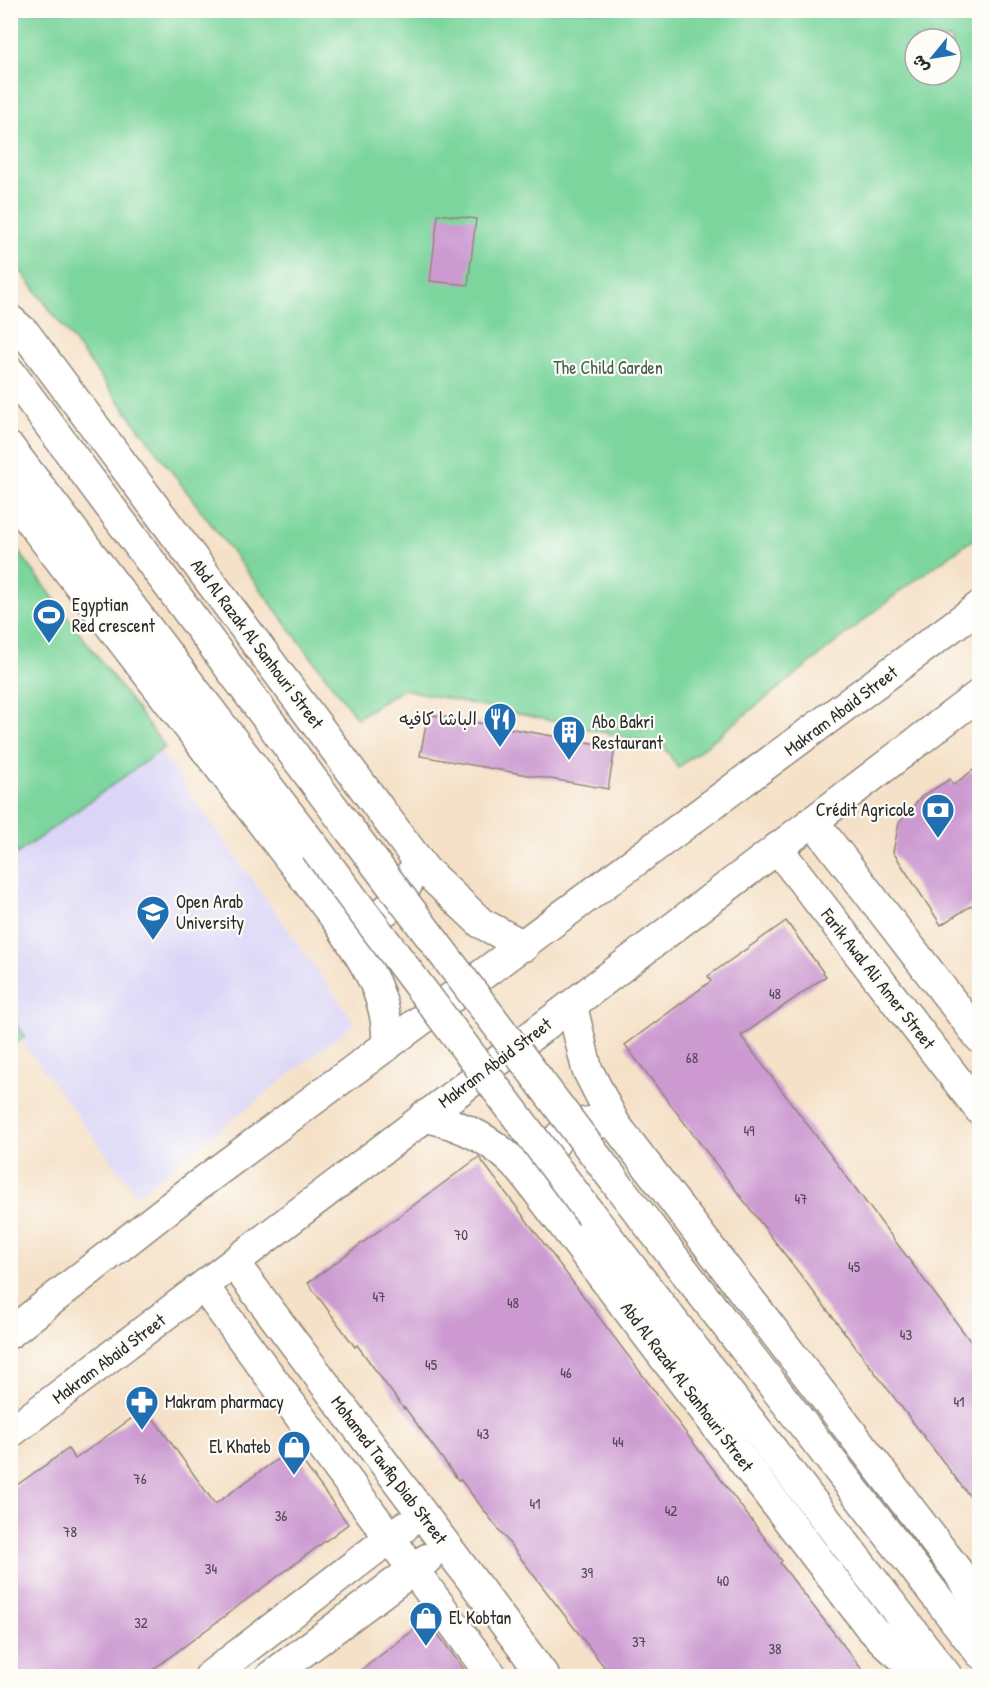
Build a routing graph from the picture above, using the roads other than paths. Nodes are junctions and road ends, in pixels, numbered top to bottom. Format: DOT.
graph roads {
  1 [pos="10,320"];
  2 [pos="10,372"];
  3 [pos="10,448"];
  4 [pos="10,495"];
  5 [pos="980,606"];
  6 [pos="980,694"];
  7 [pos="813,821"];
  8 [pos="777,848"];
  9 [pos="412,851"];
  10 [pos="337,920"];
  11 [pos="524,946"];
  12 [pos="572,1006"];
  13 [pos="980,1038"];
  14 [pos="387,1046"];
  15 [pos="976,1099"];
  16 [pos="424,1116"];
  17 [pos="615,1124"];
  18 [pos="534,1185"];
  19 [pos="234,1263"];
  20 [pos="204,1287"];
  21 [pos="10,1333"];
  22 [pos="10,1433"];
  23 [pos="421,1514"];
  24 [pos="388,1539"];
  25 [pos="445,1546"];
  26 [pos="411,1570"];
  27 [pos="980,1616"];
  28 [pos="980,1653"];
  29 [pos="210,1677"];
  30 [pos="272,1677"];
  31 [pos="492,1677"];
  32 [pos="544,1677"];
  33 [pos="936,1677"];
  34 [pos="947,1677"];
  1 -- 9 [label="street, Abd Al Razak Al Sanhouri Street"];
  2 -- 28 [label="street, bridge"];
  3 -- 34 [label="street, bridge"];
  4 -- 10 [label="street"];
  5 -- 11 [label="street, Makram Abaid Street"];
  6 -- 7 [label="street, Makram Abaid Street"];
  7 -- 8 [label="street, Makram Abaid Street"];
  7 -- 13 [label="street"];
  8 -- 12 [label="street, Makram Abaid Street"];
  8 -- 15 [label="street, Farik Awal Ali Amer Street"];
  9 -- 10 [label="street"];
  9 -- 11 [label="street, Abd Al Razak Al Sanhouri Street"];
  10 -- 14 [label="street"];
  11 -- 14 [label="street, Makram Abaid Street"];
  12 -- 16 [label="street, Makram Abaid Street"];
  12 -- 17 [label="street"];
  14 -- 21 [label="street, Makram Abaid Street"];
  16 -- 18 [label="street, Abd Al Razak Al Sanhouri Street"];
  16 -- 19 [label="street, Makram Abaid Street"];
  17 -- 18 [label="street"];
  17 -- 27 [label="street"];
  18 -- 33 [label="street, Abd Al Razak Al Sanhouri Street"];
  19 -- 20 [label="street, Makram Abaid Street"];
  19 -- 23 [label="street, Mohamed Tawfiq Diab Street"];
  20 -- 22 [label="street, Makram Abaid Street"];
  20 -- 24 [label="street"];
  23 -- 24 [label="street"];
  23 -- 25 [label="street, Mohamed Tawfiq Diab Street"];
  24 -- 26 [label="street"];
  24 -- 29 [label="street"];
  25 -- 26 [label="street"];
  25 -- 32 [label="street, Mohamed Tawfiq Diab Street"];
  26 -- 30 [label="street"];
  26 -- 31 [label="street"];
}
